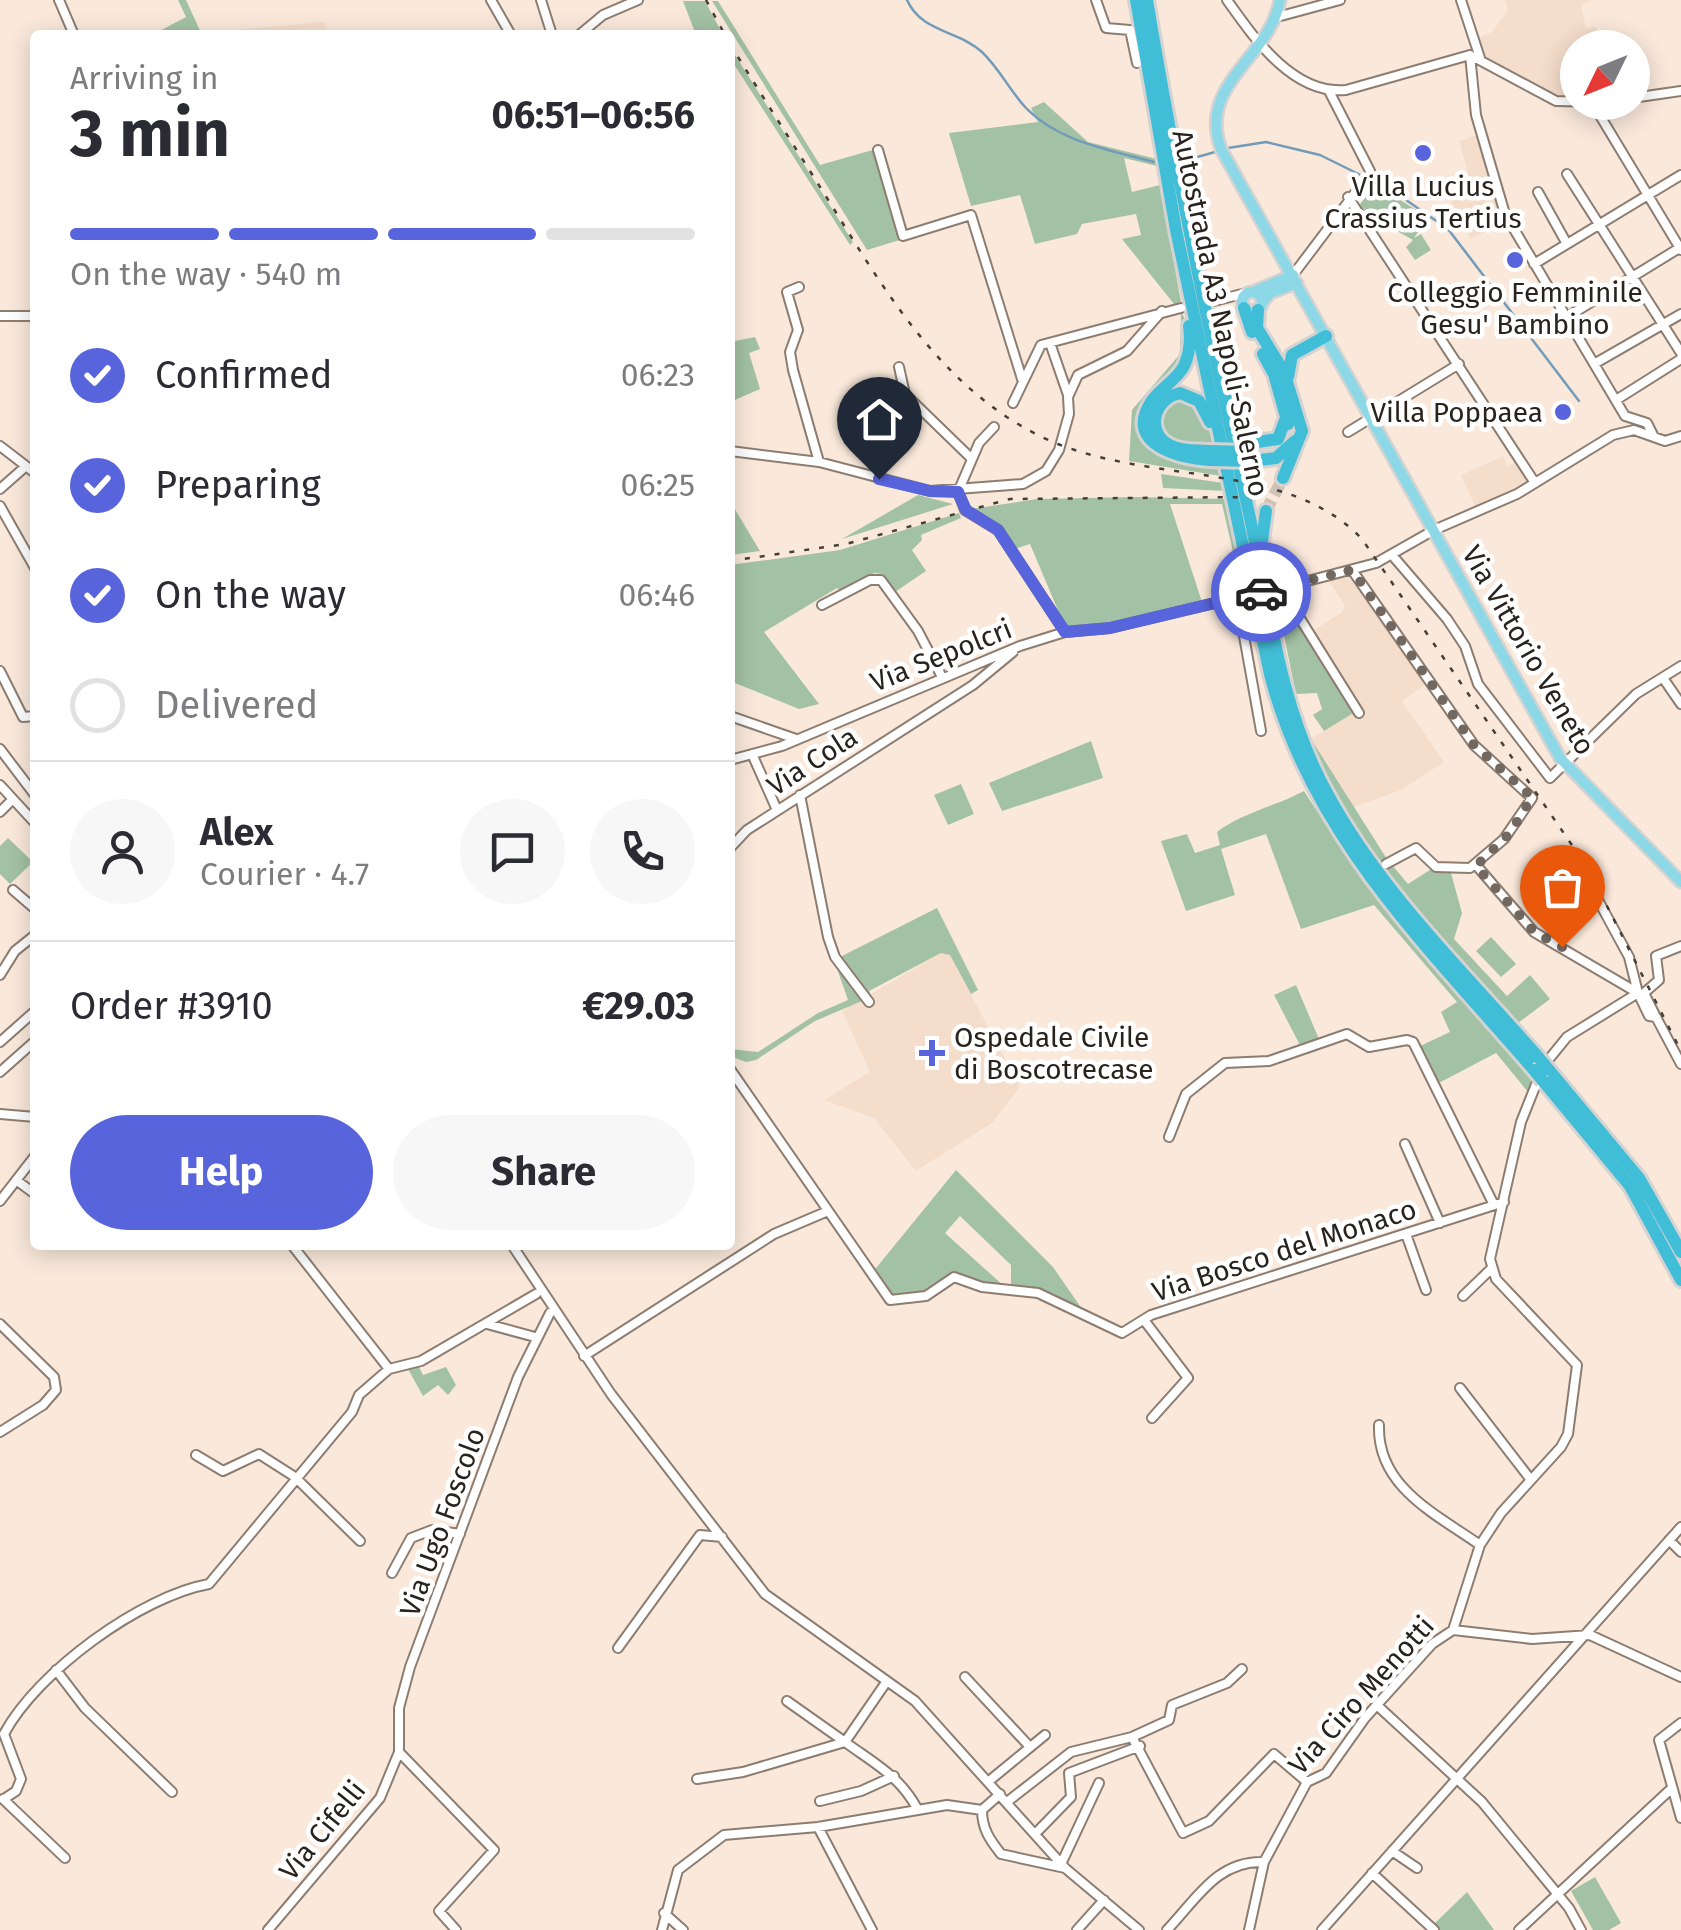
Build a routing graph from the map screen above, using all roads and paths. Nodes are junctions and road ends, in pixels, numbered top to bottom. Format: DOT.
graph roads {
  1 [pos="59,0"];
  2 [pos="541,0"];
  3 [pos="638,0"];
  4 [pos="1096,0"];
  5 [pos="1136,0"];
  6 [pos="1147,0"];
  7 [pos="1226,0"];
  8 [pos="1280,0"];
  9 [pos="1340,0"];
  10 [pos="1460,0"];
  11 [pos="493,2"];
  12 [pos="1277,17"];
  13 [pos="72,30"];
  14 [pos="508,30"];
  15 [pos="550,30"];
  16 [pos="584,30"];
  17 [pos="1260,44"];
  18 [pos="1470,55"];
  19 [pos="1480,58"];
  20 [pos="1137,63"];
  21 [pos="1329,91"];
  22 [pos="1681,92"];
  23 [pos="1650,96"];
  24 [pos="1560,101"];
  25 [pos="1603,120"];
  26 [pos="878,150"];
  27 [pos="1370,171"];
  28 [pos="1567,174"];
  29 [pos="1681,175"];
  30 [pos="1364,180"];
  31 [pos="1538,192"];
  32 [pos="1648,196"];
  33 [pos="1348,197"];
  34 [pos="1600,225"];
  35 [pos="1176,230"];
  36 [pos="1568,244"];
  37 [pos="1681,248"];
  38 [pos="1534,264"];
  39 [pos="1632,276"];
  40 [pos="1295,279"];
  41 [pos="799,287"];
  42 [pos="1200,288"];
  43 [pos="1250,292"];
  44 [pos="1229,297"];
  45 [pos="1214,301"];
  46 [pos="1252,307"];
  47 [pos="1181,308"];
  48 [pos="1162,311"];
  49 [pos="1681,314"];
  50 [pos="0,316"];
  51 [pos="30,316"];
  52 [pos="1566,317"];
  53 [pos="1663,325"];
  54 [pos="1326,336"];
  55 [pos="1050,343"];
  56 [pos="1681,356"];
  57 [pos="1459,364"];
  58 [pos="1594,364"];
  59 [pos="898,367"];
  60 [pos="1022,379"];
  61 [pos="1289,384"];
  62 [pos="1068,397"];
  63 [pos="1616,400"];
  64 [pos="1013,403"];
  65 [pos="1294,404"];
  66 [pos="1371,417"];
  67 [pos="1286,418"];
  68 [pos="994,426"];
  69 [pos="1348,432"];
  70 [pos="1681,436"];
  71 [pos="1654,437"];
  72 [pos="0,446"];
  73 [pos="735,453"];
  74 [pos="1209,455"];
  75 [pos="1252,456"];
  76 [pos="972,459"];
  77 [pos="819,462"];
  78 [pos="25,468"];
  79 [pos="30,470"];
  80 [pos="1282,478"];
  81 [pos="1535,483"];
  82 [pos="1231,486"];
  83 [pos="0,489"];
  84 [pos="958,492"];
  85 [pos="0,506"];
  86 [pos="1266,512"];
  87 [pos="1434,530"];
  88 [pos="1392,554"];
  89 [pos="30,559"];
  90 [pos="1352,570"];
  91 [pos="1281,588"];
  92 [pos="1237,598"];
  93 [pos="822,605"];
  94 [pos="1065,632"];
  95 [pos="1020,646"];
  96 [pos="1277,652"];
  97 [pos="1681,666"];
  98 [pos="0,671"];
  99 [pos="942,677"];
  100 [pos="1663,678"];
  101 [pos="1681,704"];
  102 [pos="1359,713"];
  103 [pos="30,716"];
  104 [pos="735,718"];
  105 [pos="1262,730"];
  106 [pos="796,740"];
  107 [pos="0,749"];
  108 [pos="752,754"];
  109 [pos="735,759"];
  110 [pos="1566,766"];
  111 [pos="0,785"];
  112 [pos="30,788"];
  113 [pos="800,795"];
  114 [pos="13,799"];
  115 [pos="30,809"];
  116 [pos="22,810"];
  117 [pos="777,810"];
  118 [pos="0,812"];
  119 [pos="30,818"];
  120 [pos="735,844"];
  121 [pos="1386,864"];
  122 [pos="1579,865"];
  123 [pos="1476,866"];
  124 [pos="1681,882"];
  125 [pos="13,890"];
  126 [pos="30,905"];
  127 [pos="30,939"];
  128 [pos="1681,946"];
  129 [pos="0,975"];
  130 [pos="1638,992"];
  131 [pos="869,1002"];
  132 [pos="30,1015"];
  133 [pos="1656,1016"];
  134 [pos="0,1042"];
  135 [pos="30,1045"];
  136 [pos="1681,1064"];
  137 [pos="1541,1070"];
  138 [pos="0,1072"];
  139 [pos="735,1076"];
  140 [pos="0,1114"];
  141 [pos="30,1116"];
  142 [pos="1169,1137"];
  143 [pos="1404,1144"];
  144 [pos="30,1162"];
  145 [pos="16,1180"];
  146 [pos="30,1190"];
  147 [pos="0,1202"];
  148 [pos="1504,1202"];
  149 [pos="1494,1205"];
  150 [pos="828,1211"];
  151 [pos="1440,1222"];
  152 [pos="1406,1234"];
  153 [pos="296,1250"];
  154 [pos="513,1250"];
  155 [pos="513,1250"];
  156 [pos="1681,1252"];
  157 [pos="1492,1268"];
  158 [pos="1681,1280"];
  159 [pos="1426,1290"];
  160 [pos="536,1294"];
  161 [pos="1463,1296"];
  162 [pos="550,1312"];
  163 [pos="1144,1320"];
  164 [pos="0,1324"];
  165 [pos="487,1324"];
  166 [pos="536,1338"];
  167 [pos="584,1356"];
  168 [pos="389,1369"];
  169 [pos="1460,1388"];
  170 [pos="1152,1418"];
  171 [pos="1379,1425"];
  172 [pos="0,1432"];
  173 [pos="196,1455"];
  174 [pos="295,1477"];
  175 [pos="1531,1480"];
  176 [pos="1681,1527"];
  177 [pos="460,1534"];
  178 [pos="722,1538"];
  179 [pos="1670,1540"];
  180 [pos="360,1541"];
  181 [pos="1480,1544"];
  182 [pos="1681,1552"];
  183 [pos="392,1572"];
  184 [pos="1453,1630"];
  185 [pos="1583,1635"];
  186 [pos="618,1648"];
  187 [pos="1242,1669"];
  188 [pos="56,1670"];
  189 [pos="965,1678"];
  190 [pos="1681,1678"];
  191 [pos="888,1681"];
  192 [pos="787,1702"];
  193 [pos="1380,1708"];
  194 [pos="1681,1723"];
  195 [pos="1045,1735"];
  196 [pos="1132,1736"];
  197 [pos="845,1742"];
  198 [pos="1140,1746"];
  199 [pos="1030,1747"];
  200 [pos="399,1752"];
  201 [pos="894,1776"];
  202 [pos="1457,1778"];
  203 [pos="697,1779"];
  204 [pos="989,1781"];
  205 [pos="1307,1782"];
  206 [pos="1099,1784"];
  207 [pos="1672,1788"];
  208 [pos="172,1792"];
  209 [pos="1000,1794"];
  210 [pos="2,1799"];
  211 [pos="820,1801"];
  212 [pos="1007,1802"];
  213 [pos="918,1810"];
  214 [pos="982,1810"];
  215 [pos="1681,1818"];
  216 [pos="818,1827"];
  217 [pos="1035,1834"];
  218 [pos="1392,1850"];
  219 [pos="65,1858"];
  220 [pos="1264,1862"];
  221 [pos="1064,1865"];
  222 [pos="1418,1868"];
  223 [pos="1372,1873"];
  224 [pos="1560,1897"];
  225 [pos="1104,1900"];
  226 [pos="664,1914"];
  227 [pos="1128,1921"];
  228 [pos="268,1930"];
  229 [pos="456,1930"];
  230 [pos="662,1930"];
  231 [pos="683,1930"];
  232 [pos="872,1930"];
  233 [pos="1076,1930"];
  234 [pos="1118,1930"];
  235 [pos="1140,1930"];
  236 [pos="1168,1930"];
  237 [pos="1248,1930"];
  238 [pos="1322,1930"];
  239 [pos="1434,1930"];
  240 [pos="1519,1930"];
  241 [pos="1582,1930"];
  1 -- 13 [label="street"];
  2 -- 15 [label="street"];
  3 -- 16 [label="street"];
  4 -- 20 [label="street"];
  5 -- 35 [label="highway, Autostrada A3 Napoli-Salerno"];
  6 -- 42 [label="highway, Autostrada A3 Napoli-Salerno"];
  7 -- 17 [label="street"];
  8 -- 12 [label="main road, Via Vittorio Veneto"];
  9 -- 12 [label="street"];
  10 -- 19 [label="street"];
  11 -- 14 [label="street"];
  12 -- 17 [label="main road, Via Vittorio Veneto"];
  17 -- 21 [label="street"];
  17 -- 40 [label="main road, Via Vittorio Veneto"];
  18 -- 19 [label="street"];
  18 -- 21 [label="street"];
  18 -- 38 [label="street"];
  19 -- 24 [label="street"];
  21 -- 27 [label="street"];
  22 -- 23 [label="street"];
  25 -- 32 [label="street"];
  26 -- 60 [label="street"];
  28 -- 34 [label="street"];
  29 -- 32 [label="street"];
  30 -- 33 [label="street"];
  31 -- 36 [label="street"];
  32 -- 34 [label="street"];
  32 -- 37 [label="street"];
  33 -- 40 [label="street"];
  33 -- 57 [label="street"];
  34 -- 36 [label="street"];
  34 -- 39 [label="street"];
  35 -- 74 [label="highway"];
  35 -- 82 [label="highway, Autostrada A3 Napoli-Salerno"];
  36 -- 38 [label="street"];
  37 -- 39 [label="street"];
  38 -- 52 [label="street"];
  39 -- 52 [label="street"];
  39 -- 53 [label="street"];
  40 -- 43 [label="main road"];
  40 -- 46 [label="main road"];
  40 -- 54 [label="main road, Via Vittorio Veneto"];
  41 -- 77 [label="street"];
  42 -- 67 [label="highway"];
  42 -- 96 [label="highway, Autostrada A3 Napoli-Salerno"];
  43 -- 44 [label="street"];
  43 -- 46 [label="main road"];
  43 -- 46 [label="main road"];
  44 -- 45 [label="street"];
  44 -- 46 [label="street"];
  46 -- 61 [label="highway"];
  46 -- 67 [label="highway"];
  47 -- 48 [label="street"];
  48 -- 55 [label="street"];
  48 -- 62 [label="street"];
  49 -- 53 [label="street"];
  50 -- 51 [label="street"];
  52 -- 58 [label="street"];
  53 -- 56 [label="street"];
  53 -- 58 [label="street"];
  54 -- 61 [label="highway"];
  54 -- 66 [label="main road, Via Vittorio Veneto"];
  55 -- 60 [label="street"];
  55 -- 62 [label="street"];
  56 -- 63 [label="street"];
  57 -- 66 [label="street"];
  57 -- 81 [label="street"];
  58 -- 63 [label="street"];
  59 -- 76 [label="street"];
  60 -- 64 [label="street"];
  61 -- 65 [label="highway"];
  62 -- 84 [label="street"];
  63 -- 71 [label="street"];
  65 -- 75 [label="highway"];
  65 -- 80 [label="highway"];
  66 -- 69 [label="street"];
  66 -- 87 [label="main road, Via Vittorio Veneto"];
  67 -- 75 [label="highway"];
  68 -- 76 [label="street"];
  70 -- 71 [label="street, Via Sepolcri"];
  71 -- 81 [label="street, Via Sepolcri"];
  72 -- 78 [label="street"];
  73 -- 77 [label="street"];
  74 -- 75 [label="highway, bridge"];
  74 -- 82 [label="highway"];
  76 -- 84 [label="street"];
  77 -- 84 [label="street"];
  78 -- 79 [label="street"];
  78 -- 83 [label="street"];
  81 -- 87 [label="street, Via Sepolcri"];
  82 -- 137 [label="highway, Autostrada A3 Napoli-Salerno"];
  84 -- 94 [label="street"];
  85 -- 89 [label="street"];
  86 -- 96 [label="highway"];
  87 -- 88 [label="street, Via Sepolcri"];
  87 -- 110 [label="main road, Via Vittorio Veneto"];
  88 -- 90 [label="street, Via Sepolcri"];
  88 -- 110 [label="street"];
  90 -- 91 [label="street, Via Sepolcri"];
  90 -- 123 [label="street"];
  91 -- 92 [label="street, Via Sepolcri, bridge"];
  91 -- 102 [label="street"];
  92 -- 94 [label="street, Via Sepolcri"];
  92 -- 105 [label="street"];
  93 -- 99 [label="street"];
  94 -- 95 [label="street, Via Sepolcri"];
  95 -- 99 [label="street, Via Sepolcri"];
  95 -- 113 [label="street, Via Cola"];
  96 -- 137 [label="highway, Autostrada A3 Napoli-Salerno"];
  97 -- 100 [label="street"];
  98 -- 103 [label="street"];
  99 -- 106 [label="street, Via Sepolcri"];
  100 -- 101 [label="street"];
  100 -- 110 [label="street"];
  104 -- 106 [label="street"];
  106 -- 108 [label="street, Via Sepolcri"];
  107 -- 112 [label="street"];
  108 -- 109 [label="street, Via Sepolcri"];
  108 -- 117 [label="street"];
  110 -- 124 [label="main road, Via Vittorio Veneto"];
  111 -- 114 [label="street"];
  113 -- 117 [label="street, Via Cola"];
  113 -- 131 [label="street"];
  114 -- 116 [label="street"];
  114 -- 118 [label="street"];
  115 -- 116 [label="street"];
  116 -- 119 [label="street"];
  117 -- 120 [label="street, Via Cola"];
  121 -- 123 [label="street"];
  122 -- 130 [label="street"];
  123 -- 130 [label="street"];
  125 -- 126 [label="street"];
  127 -- 129 [label="street"];
  128 -- 133 [label="street"];
  130 -- 133 [label="street"];
  130 -- 148 [label="street"];
  132 -- 134 [label="street"];
  133 -- 136 [label="street"];
  135 -- 138 [label="street"];
  137 -- 156 [label="highway, Autostrada A3 Napoli-Salerno"];
  137 -- 158 [label="highway, Autostrada A3 Napoli-Salerno"];
  139 -- 150 [label="street"];
  140 -- 141 [label="street"];
  142 -- 149 [label="street"];
  143 -- 151 [label="street"];
  144 -- 145 [label="street"];
  145 -- 146 [label="street"];
  145 -- 147 [label="street"];
  148 -- 149 [label="street, Via Bosco del Monaco"];
  148 -- 157 [label="street"];
  149 -- 151 [label="street, Via Bosco del Monaco"];
  150 -- 163 [label="street, Via Bosco del Monaco"];
  150 -- 167 [label="street"];
  151 -- 152 [label="street, Via Bosco del Monaco"];
  152 -- 159 [label="street"];
  152 -- 163 [label="street, Via Bosco del Monaco"];
  153 -- 168 [label="street"];
  154 -- 167 [label="street"];
  155 -- 160 [label="street"];
  157 -- 161 [label="street"];
  157 -- 175 [label="street, Via Ciro Menotti"];
  160 -- 162 [label="street"];
  160 -- 165 [label="street"];
  162 -- 166 [label="street, Via Ugo Foscolo"];
  162 -- 167 [label="street"];
  163 -- 170 [label="street"];
  164 -- 172 [label="street"];
  165 -- 166 [label="street"];
  165 -- 168 [label="street"];
  166 -- 177 [label="street, Via Ugo Foscolo"];
  167 -- 178 [label="street"];
  168 -- 174 [label="street"];
  169 -- 175 [label="street"];
  171 -- 181 [label="street"];
  173 -- 174 [label="street"];
  174 -- 180 [label="street"];
  174 -- 188 [label="street"];
  175 -- 181 [label="street, Via Ciro Menotti"];
  176 -- 179 [label="street"];
  177 -- 183 [label="street"];
  177 -- 200 [label="street, Via Ugo Foscolo"];
  178 -- 186 [label="street"];
  178 -- 191 [label="street"];
  179 -- 182 [label="street"];
  179 -- 185 [label="street"];
  181 -- 184 [label="street, Via Ciro Menotti"];
  184 -- 185 [label="street"];
  184 -- 205 [label="street, Via Ciro Menotti"];
  185 -- 190 [label="street"];
  185 -- 202 [label="street"];
  187 -- 196 [label="street"];
  188 -- 208 [label="street"];
  188 -- 210 [label="street"];
  189 -- 199 [label="street"];
  191 -- 197 [label="street"];
  191 -- 204 [label="street"];
  192 -- 197 [label="street"];
  193 -- 202 [label="street"];
  194 -- 207 [label="street"];
  195 -- 199 [label="street"];
  196 -- 198 [label="street"];
  196 -- 212 [label="street"];
  197 -- 201 [label="street"];
  197 -- 203 [label="street"];
  198 -- 205 [label="street"];
  198 -- 217 [label="street"];
  199 -- 204 [label="street"];
  200 -- 228 [label="street, Via Cifelli"];
  200 -- 229 [label="street"];
  201 -- 211 [label="street"];
  201 -- 213 [label="street"];
  202 -- 218 [label="street"];
  202 -- 224 [label="street"];
  204 -- 209 [label="street"];
  205 -- 220 [label="street, Via Ciro Menotti"];
  206 -- 221 [label="street"];
  207 -- 215 [label="street"];
  207 -- 224 [label="street"];
  209 -- 212 [label="street"];
  209 -- 214 [label="street"];
  210 -- 219 [label="street"];
  212 -- 217 [label="street"];
  213 -- 214 [label="street"];
  213 -- 216 [label="street"];
  214 -- 221 [label="street"];
  216 -- 226 [label="street"];
  216 -- 232 [label="street"];
  217 -- 221 [label="street"];
  218 -- 222 [label="street"];
  218 -- 223 [label="street"];
  220 -- 236 [label="street"];
  220 -- 237 [label="street, Via Ciro Menotti"];
  221 -- 225 [label="street"];
  223 -- 238 [label="street"];
  223 -- 239 [label="street"];
  224 -- 240 [label="street"];
  224 -- 241 [label="street"];
  225 -- 227 [label="street"];
  225 -- 233 [label="street"];
  226 -- 230 [label="street"];
  226 -- 231 [label="street"];
  227 -- 234 [label="street"];
  227 -- 235 [label="street"];
}
